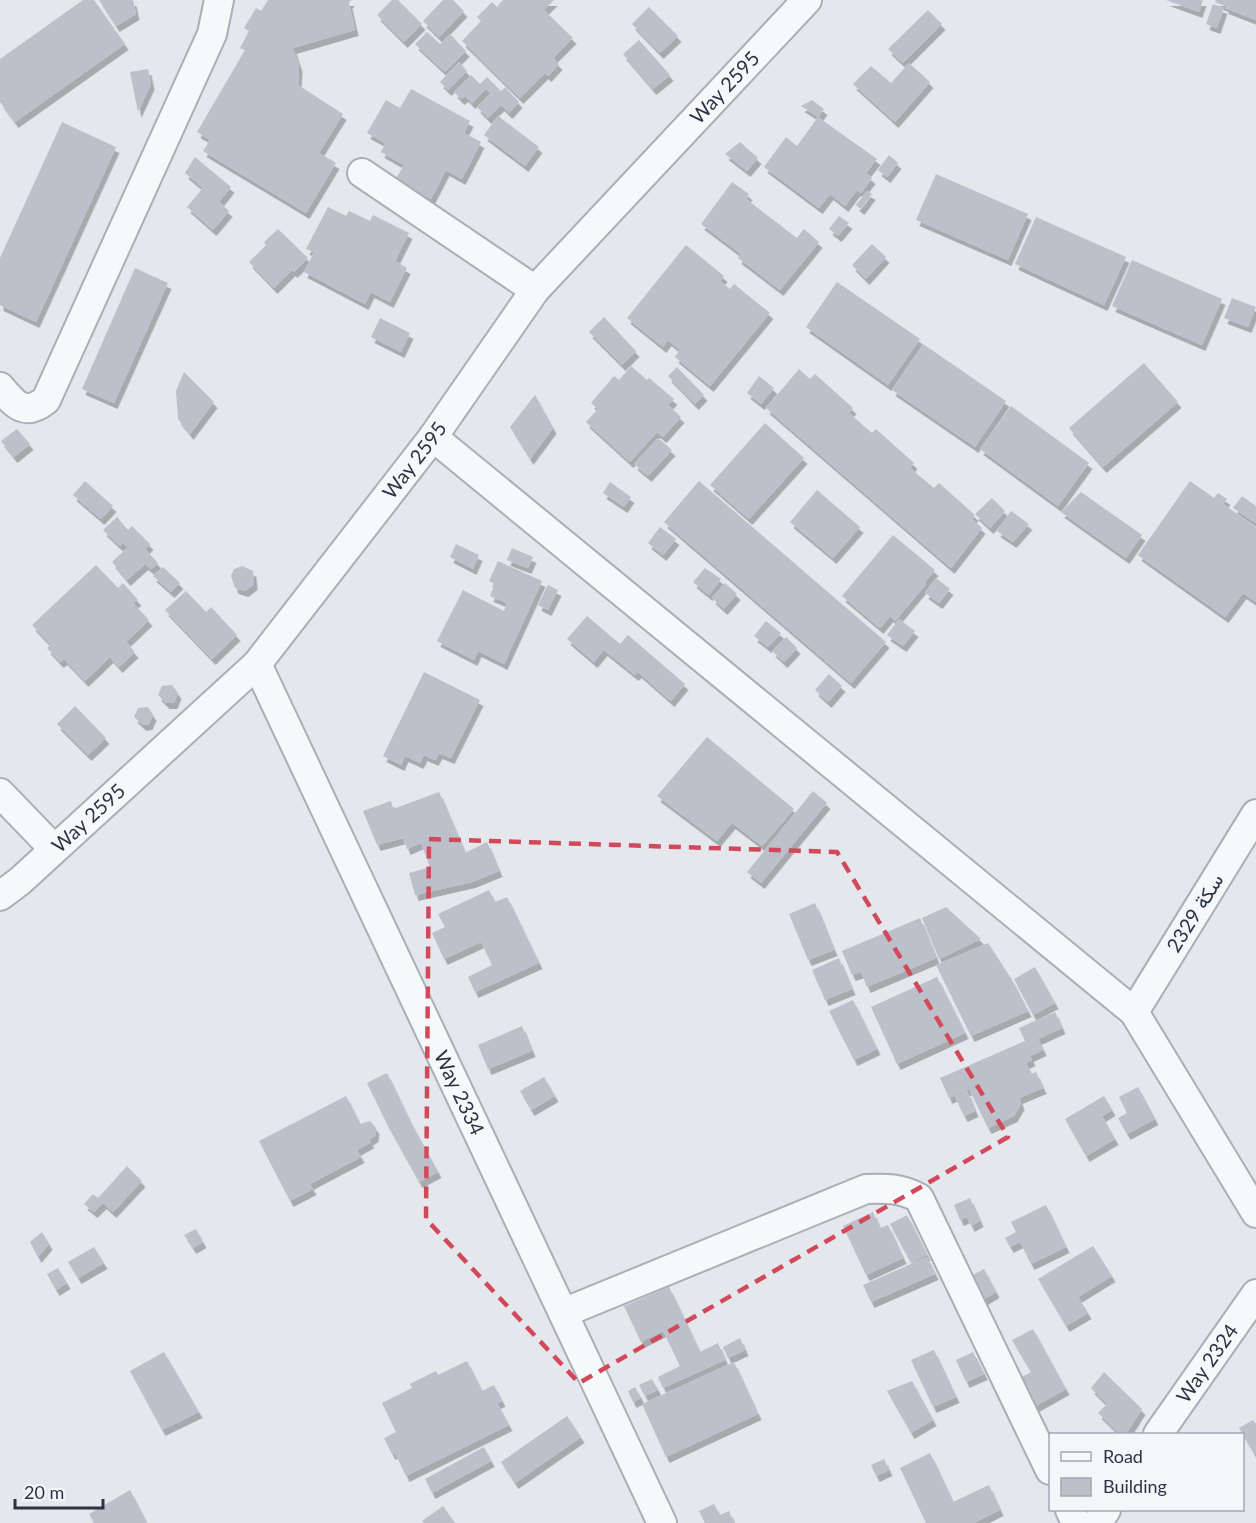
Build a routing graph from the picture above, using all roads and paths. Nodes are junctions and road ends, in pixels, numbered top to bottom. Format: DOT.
graph roads {
  1 [pos="219,0"];
  2 [pos="807,0"];
  3 [pos="362,173"];
  4 [pos="535,291"];
  5 [pos="0,387"];
  6 [pos="433,437"];
  7 [pos="257,664"];
  8 [pos="0,793"];
  9 [pos="1256,814"];
  10 [pos="54,849"];
  11 [pos="0,896"];
  12 [pos="1134,1012"];
  13 [pos="1256,1213"];
  14 [pos="1256,1294"];
  15 [pos="563,1313"];
  16 [pos="1159,1433"];
  17 [pos="1049,1468"];
  18 [pos="662,1523"];
  1 -- 5 [label="street"];
  2 -- 4 [label="street, Way 2595"];
  3 -- 4 [label="street"];
  4 -- 6 [label="street, Way 2595"];
  6 -- 7 [label="street, Way 2595"];
  6 -- 12 [label="street"];
  7 -- 10 [label="street, Way 2595"];
  7 -- 15 [label="street, Way 2334"];
  8 -- 10 [label="street"];
  9 -- 12 [label="street, سكة 2329"];
  10 -- 11 [label="street, Way 2595"];
  12 -- 13 [label="street"];
  14 -- 16 [label="street, Way 2324"];
  15 -- 17 [label="street"];
  15 -- 18 [label="street, Way 2334"];
}
